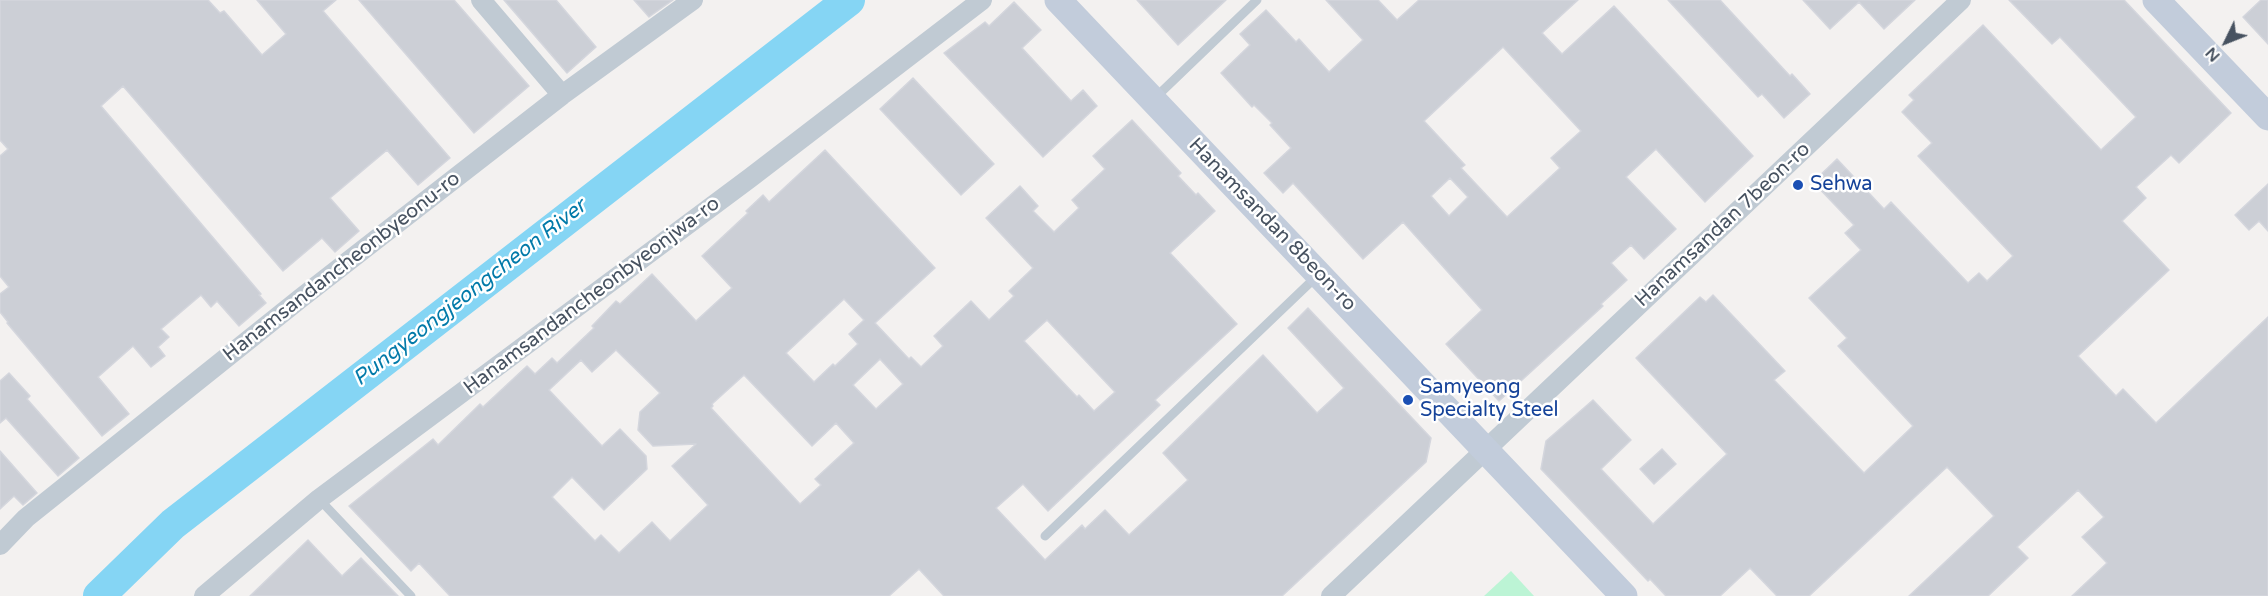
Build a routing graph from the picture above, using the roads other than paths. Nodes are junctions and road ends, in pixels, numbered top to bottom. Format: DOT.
graph roads {
  1 [pos="481,0"];
  2 [pos="693,0"];
  3 [pos="982,0"];
  4 [pos="1058,0"];
  5 [pos="1257,0"];
  6 [pos="1961,0"];
  7 [pos="2156,0"];
  8 [pos="562,95"];
  9 [pos="1153,100"];
  10 [pos="2268,117"];
  11 [pos="1319,274"];
  12 [pos="1486,450"];
  13 [pos="319,499"];
  14 [pos="1045,536"];
  15 [pos="0,545"];
  16 [pos="204,596"];
  17 [pos="411,596"];
  18 [pos="1331,596"];
  19 [pos="1624,596"];
  1 -- 8 [label="street"];
  2 -- 8 [label="street, Hanamsandancheonbyeonu-ro"];
  3 -- 13 [label="street, Hanamsandancheonbyeonjwa-ro"];
  4 -- 9 [label="street, Hanamsandan 8beon-ro"];
  5 -- 9 [label="lane"];
  6 -- 12 [label="street, Hanamsandan 7beon-ro"];
  7 -- 10 [label="street"];
  8 -- 15 [label="street, Hanamsandancheonbyeonu-ro"];
  9 -- 11 [label="street, Hanamsandan 8beon-ro"];
  11 -- 12 [label="street, Hanamsandan 8beon-ro"];
  11 -- 14 [label="lane"];
  12 -- 18 [label="street"];
  12 -- 19 [label="street, Hanamsandan 8beon-ro"];
  13 -- 16 [label="street, Hanamsandancheonbyeonjwa-ro"];
  13 -- 17 [label="lane"];
}
